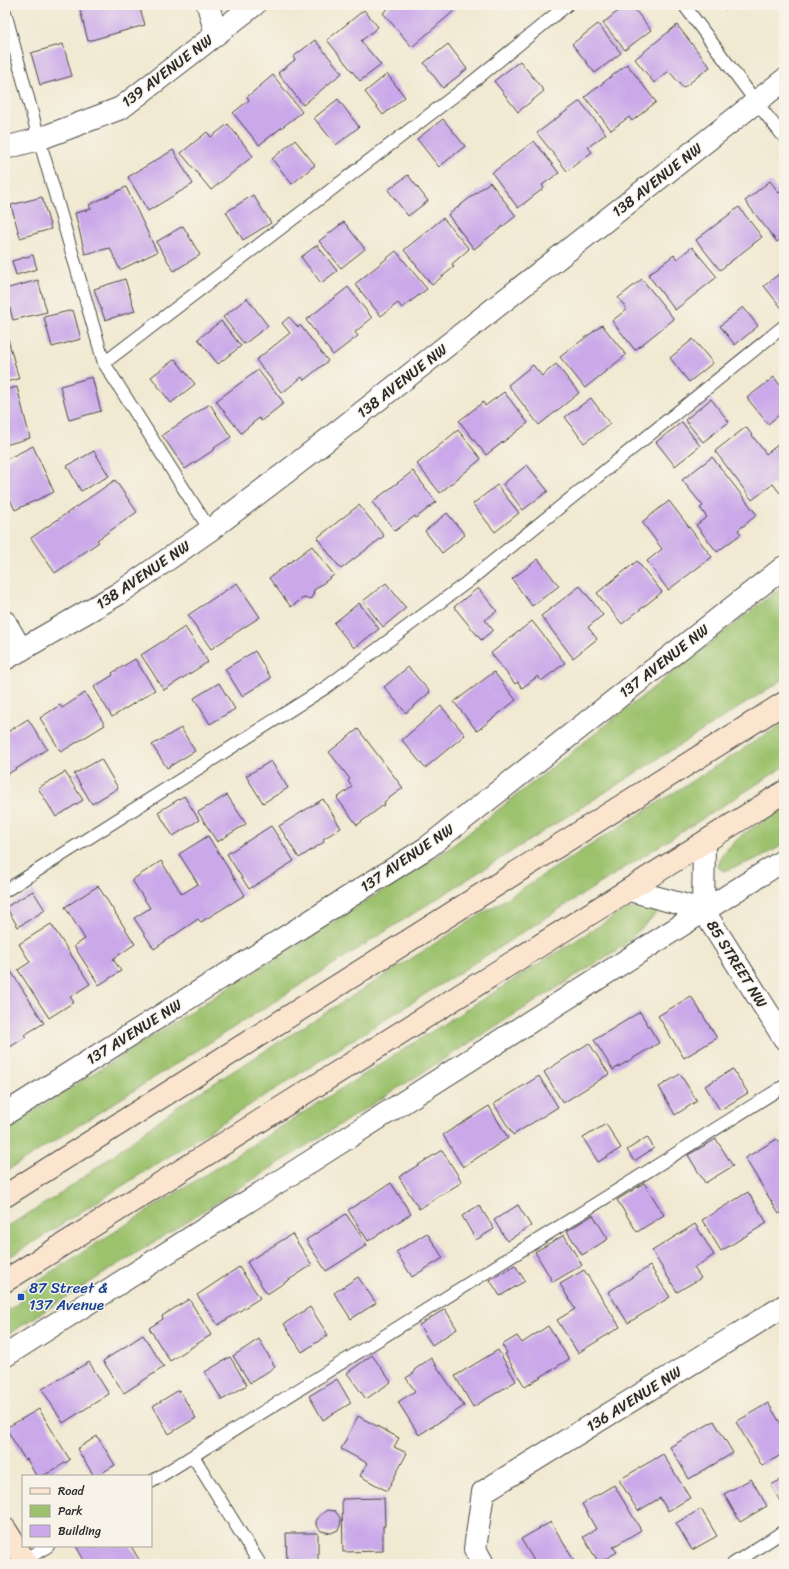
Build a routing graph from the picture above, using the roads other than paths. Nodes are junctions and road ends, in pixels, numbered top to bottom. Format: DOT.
graph roads {
  1 [pos="208,5"];
  2 [pos="254,5"];
  3 [pos="567,5"];
  4 [pos="684,5"];
  5 [pos="5,12"];
  6 [pos="216,34"];
  7 [pos="784,80"];
  8 [pos="756,102"];
  9 [pos="784,137"];
  10 [pos="39,139"];
  11 [pos="5,148"];
  12 [pos="784,326"];
  13 [pos="104,363"];
  14 [pos="210,530"];
  15 [pos="784,567"];
  16 [pos="5,622"];
  17 [pos="13,655"];
  18 [pos="784,703"];
  19 [pos="784,792"];
  20 [pos="704,843"];
  21 [pos="784,860"];
  22 [pos="629,890"];
  23 [pos="5,891"];
  24 [pos="703,910"];
  25 [pos="784,1038"];
  26 [pos="784,1086"];
  27 [pos="5,1114"];
  28 [pos="5,1196"];
  29 [pos="5,1281"];
  30 [pos="783,1310"];
  31 [pos="5,1356"];
  32 [pos="193,1456"];
  33 [pos="152,1481"];
  34 [pos="5,1529"];
  35 [pos="784,1532"];
  36 [pos="47,1547"];
  37 [pos="23,1563"];
  38 [pos="260,1564"];
  39 [pos="483,1564"];
  40 [pos="733,1564"];
  1 -- 6 [label="street"];
  2 -- 6 [label="street, 139 AVENUE NW"];
  3 -- 13 [label="lane"];
  4 -- 8 [label="lane"];
  5 -- 10 [label="lane"];
  6 -- 10 [label="street, 139 AVENUE NW"];
  7 -- 8 [label="street, 138 AVENUE NW"];
  8 -- 9 [label="lane"];
  8 -- 14 [label="street, 138 AVENUE NW"];
  10 -- 11 [label="street, 139 AVENUE NW"];
  10 -- 13 [label="lane"];
  12 -- 23 [label="lane"];
  13 -- 14 [label="lane"];
  14 -- 17 [label="street, 138 AVENUE NW"];
  15 -- 27 [label="street, 137 AVENUE NW"];
  16 -- 17 [label="street"];
  18 -- 28 [label="main road"];
  19 -- 20 [label="main road"];
  20 -- 22 [label="main road"];
  20 -- 24 [label="street, 85 STREET NW"];
  21 -- 24 [label="street"];
  22 -- 24 [label="street, 85 STREET NW"];
  22 -- 29 [label="main road"];
  24 -- 25 [label="street, 85 STREET NW"];
  24 -- 31 [label="street"];
  26 -- 32 [label="lane"];
  30 -- 39 [label="street, 136 AVENUE NW"];
  32 -- 33 [label="lane"];
  32 -- 38 [label="lane"];
  34 -- 37 [label="main road"];
  35 -- 40 [label="lane"];
  36 -- 37 [label="lane"];
}
